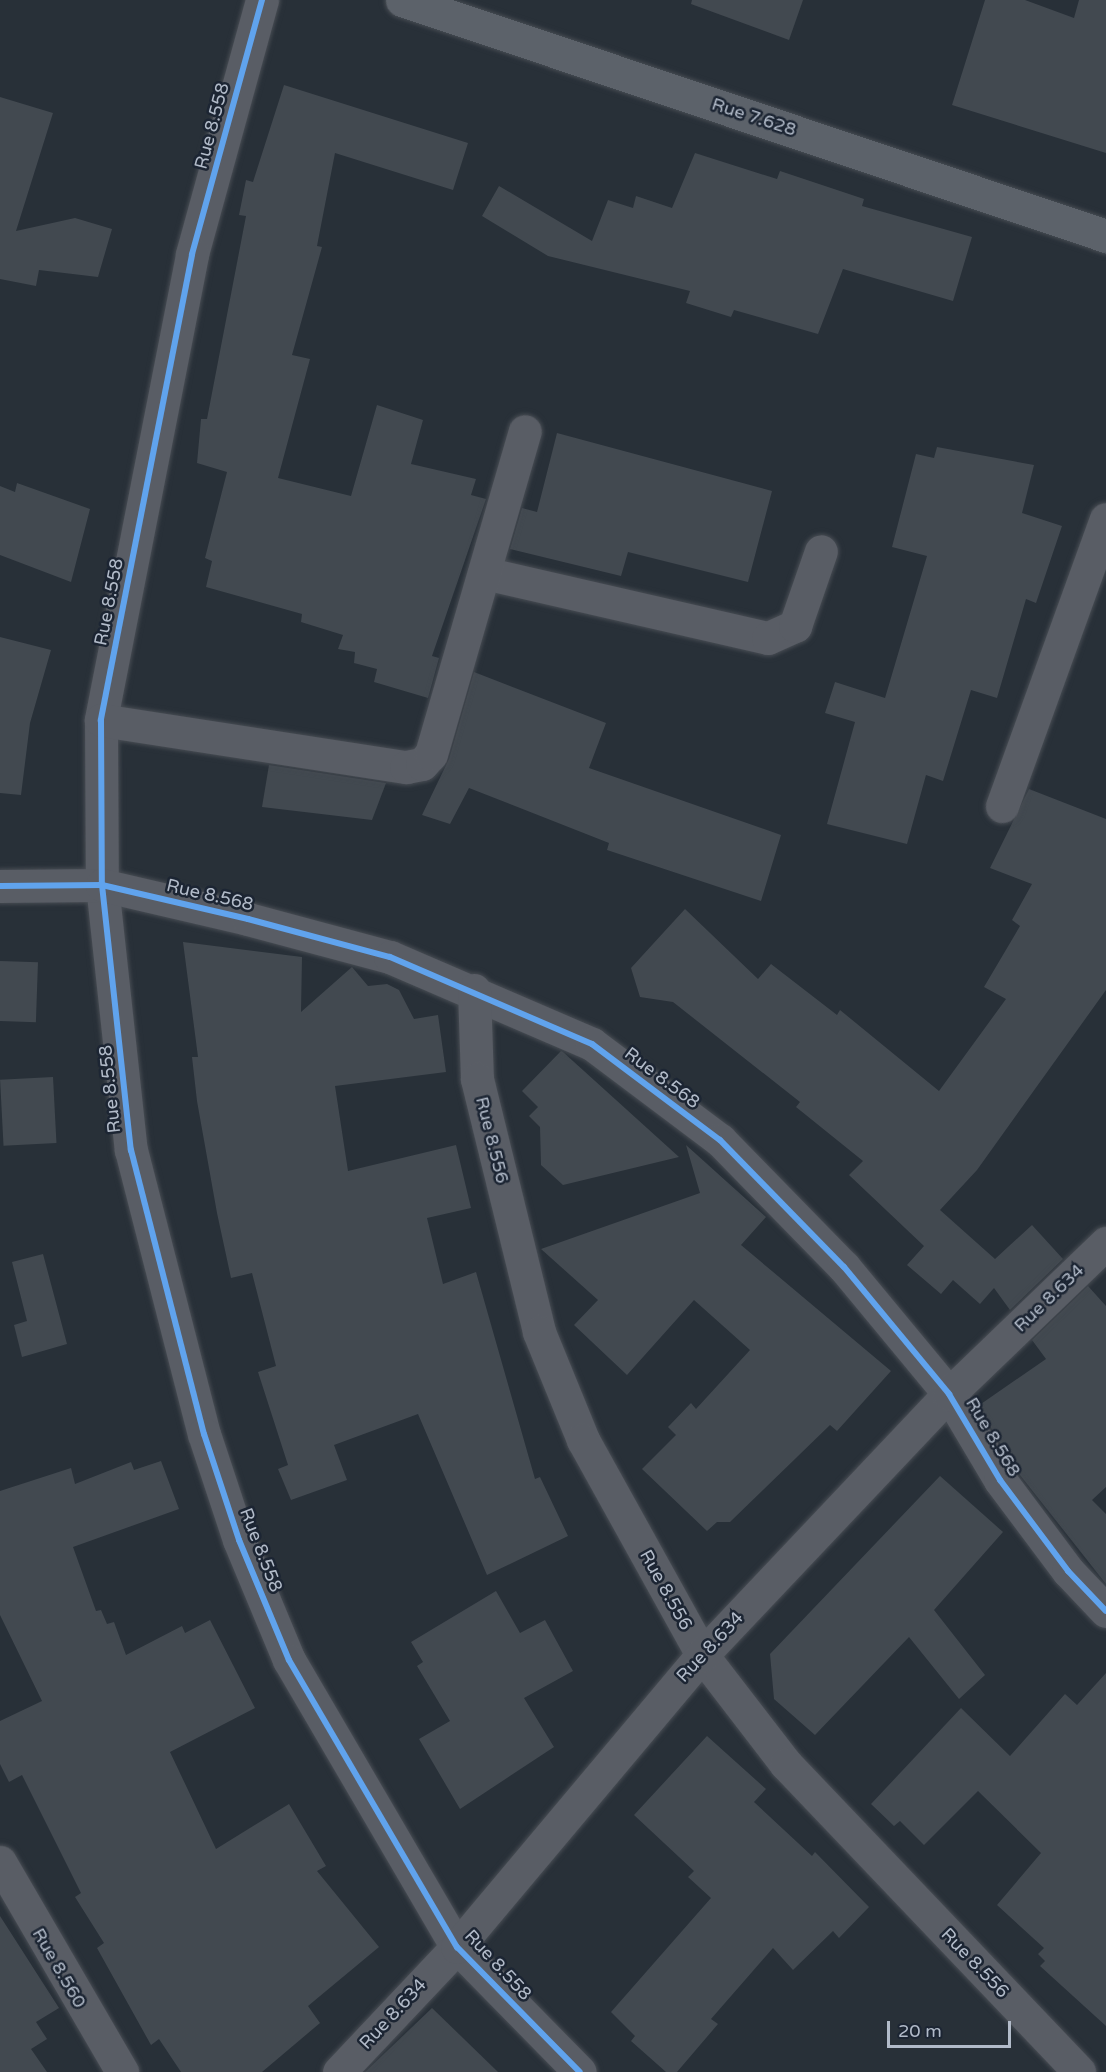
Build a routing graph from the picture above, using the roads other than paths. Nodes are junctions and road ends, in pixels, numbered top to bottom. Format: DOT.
graph roads {
  1 [pos="262,0"];
  2 [pos="402,0"];
  3 [pos="1106,236"];
  4 [pos="525,431"];
  5 [pos="1106,519"];
  6 [pos="821,551"];
  7 [pos="484,573"];
  8 [pos="101,720"];
  9 [pos="1002,806"];
  10 [pos="0,885"];
  11 [pos="102,885"];
  12 [pos="474,990"];
  13 [pos="1106,1243"];
  14 [pos="949,1394"];
  15 [pos="1106,1611"];
  16 [pos="702,1655"];
  17 [pos="0,1862"];
  18 [pos="457,1947"];
  19 [pos="122,2072"];
  20 [pos="339,2072"];
  21 [pos="580,2072"];
  22 [pos="1079,2072"];
  1 -- 8 [label="street, Rue 8.558"];
  2 -- 3 [label="main road, Rue 7.628"];
  4 -- 7 [label="street"];
  5 -- 9 [label="street"];
  6 -- 7 [label="street"];
  7 -- 8 [label="street"];
  8 -- 11 [label="street, Rue 8.558"];
  10 -- 11 [label="street, Rue 8.568"];
  11 -- 12 [label="street, Rue 8.568"];
  11 -- 18 [label="street, Rue 8.558"];
  12 -- 14 [label="street, Rue 8.568"];
  12 -- 16 [label="street, Rue 8.556"];
  13 -- 14 [label="street, Rue 8.634"];
  14 -- 15 [label="street, Rue 8.568"];
  14 -- 16 [label="street, Rue 8.634"];
  16 -- 18 [label="street, Rue 8.634"];
  16 -- 22 [label="street, Rue 8.556"];
  17 -- 19 [label="street, Rue 8.560"];
  18 -- 20 [label="street, Rue 8.634"];
  18 -- 21 [label="street, Rue 8.558"];
}
